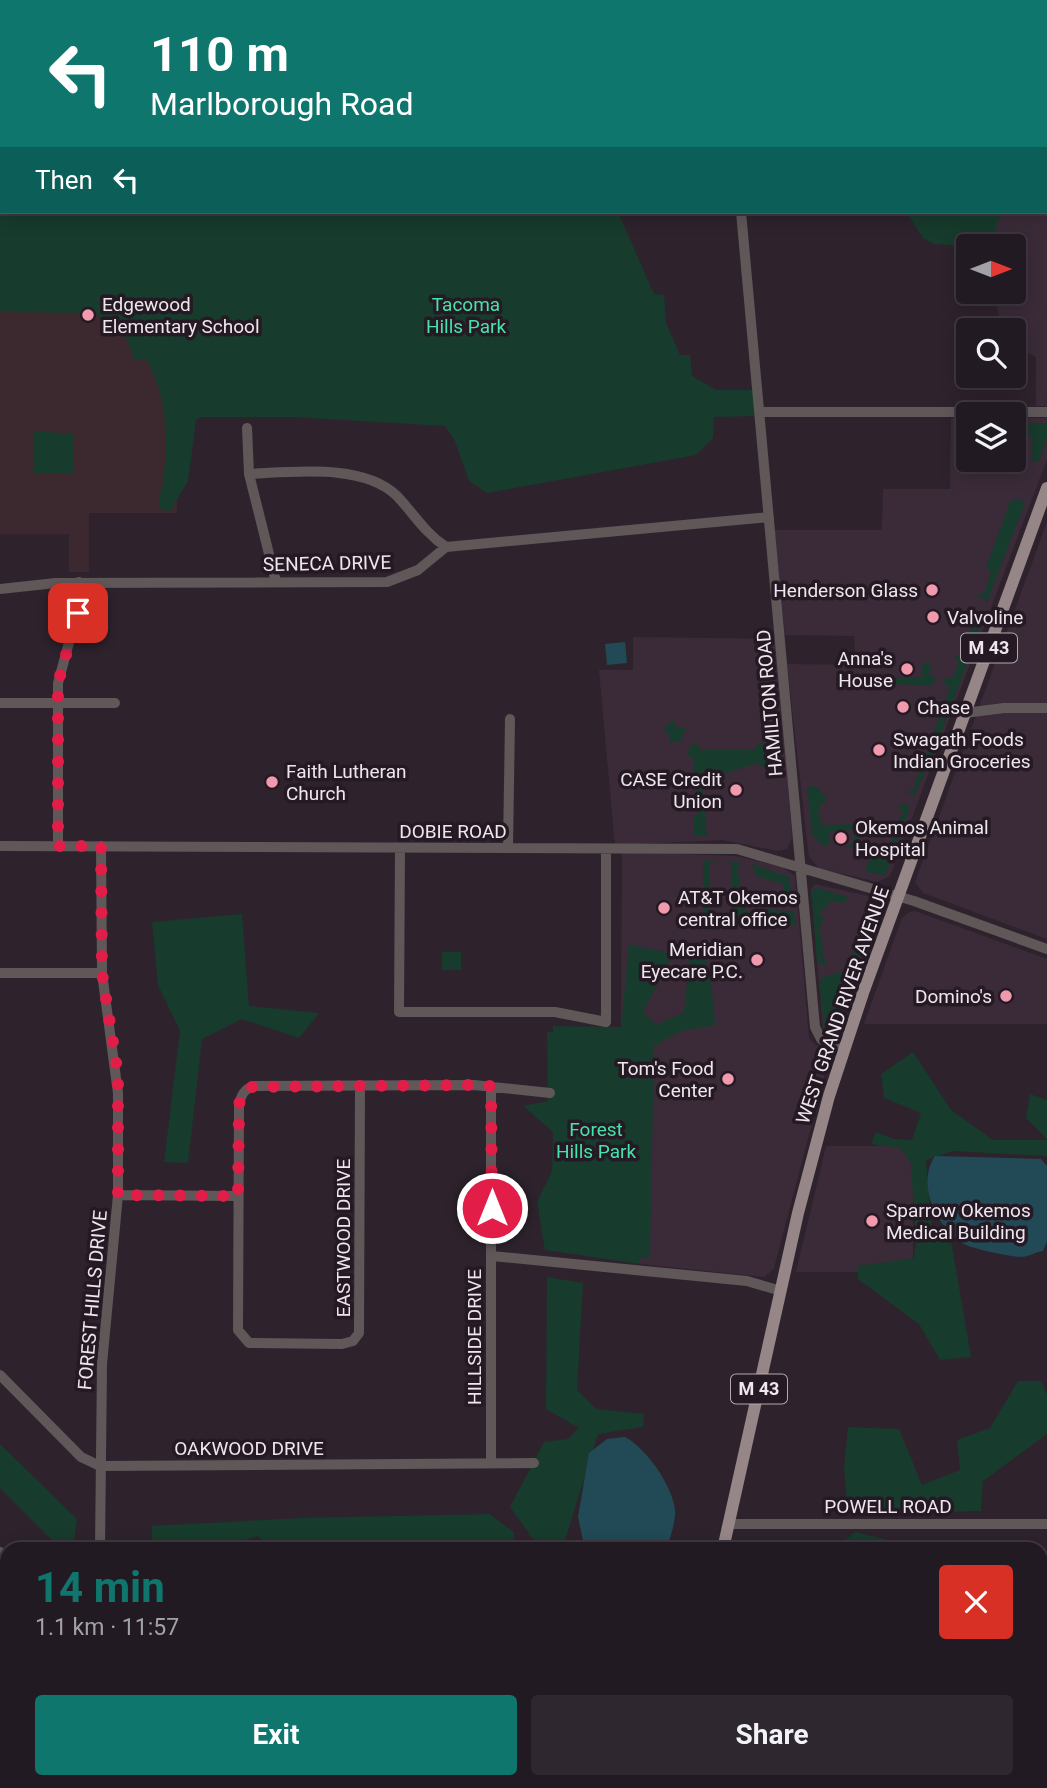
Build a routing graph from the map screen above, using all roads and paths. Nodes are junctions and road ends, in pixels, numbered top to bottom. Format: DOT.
graph roads {
  1 [pos="741,214"];
  2 [pos="760,412"];
  3 [pos="1047,412"];
  4 [pos="247,428"];
  5 [pos="249,474"];
  6 [pos="1047,488"];
  7 [pos="769,517"];
  8 [pos="446,547"];
  9 [pos="79,582"];
  10 [pos="276,582"];
  11 [pos="0,589"];
  12 [pos="0,703"];
  13 [pos="115,703"];
  14 [pos="58,704"];
  15 [pos="1047,708"];
  16 [pos="965,713"];
  17 [pos="510,719"];
  18 [pos="0,846"];
  19 [pos="58,846"];
  20 [pos="101,846"];
  21 [pos="400,848"];
  22 [pos="508,848"];
  23 [pos="606,849"];
  24 [pos="802,868"];
  25 [pos="898,896"];
  26 [pos="1047,949"];
  27 [pos="0,973"];
  28 [pos="102,973"];
  29 [pos="844,1048"];
  30 [pos="360,1086"];
  31 [pos="491,1086"];
  32 [pos="551,1093"];
  33 [pos="118,1195"];
  34 [pos="238,1196"];
  35 [pos="492,1256"];
  36 [pos="781,1291"];
  37 [pos="0,1376"];
  38 [pos="491,1462"];
  39 [pos="534,1463"];
  40 [pos="100,1466"];
  41 [pos="729,1524"];
  42 [pos="1047,1524"];
  43 [pos="100,1542"];
  44 [pos="725,1542"];
  1 -- 2 [label="street, HAMILTON ROAD"];
  2 -- 3 [label="street"];
  2 -- 7 [label="street, HAMILTON ROAD"];
  4 -- 5 [label="street"];
  5 -- 8 [label="street"];
  5 -- 10 [label="street"];
  6 -- 16 [label="main road, WEST GRAND RIVER AVENUE / M 43"];
  7 -- 8 [label="street"];
  7 -- 24 [label="street, HAMILTON ROAD"];
  8 -- 10 [label="street, SENECA DRIVE"];
  9 -- 10 [label="street, SENECA DRIVE"];
  9 -- 11 [label="street, SENECA DRIVE"];
  9 -- 14 [label="street"];
  12 -- 14 [label="street"];
  13 -- 14 [label="street"];
  14 -- 19 [label="street"];
  15 -- 16 [label="street"];
  16 -- 25 [label="main road, WEST GRAND RIVER AVENUE / M 43"];
  17 -- 22 [label="street"];
  18 -- 19 [label="street, DOBIE ROAD"];
  19 -- 20 [label="street, DOBIE ROAD"];
  20 -- 21 [label="street, DOBIE ROAD"];
  20 -- 28 [label="street, FOREST HILLS DRIVE"];
  21 -- 22 [label="street, DOBIE ROAD"];
  21 -- 23 [label="street"];
  22 -- 23 [label="street, DOBIE ROAD"];
  23 -- 24 [label="street, DOBIE ROAD"];
  24 -- 25 [label="street, DOBIE ROAD"];
  24 -- 29 [label="street, HAMILTON ROAD"];
  25 -- 26 [label="street, DOBIE ROAD"];
  25 -- 29 [label="main road, WEST GRAND RIVER AVENUE / M 43"];
  27 -- 28 [label="street"];
  28 -- 33 [label="street, FOREST HILLS DRIVE"];
  29 -- 36 [label="main road, WEST GRAND RIVER AVENUE / M 43"];
  30 -- 31 [label="street"];
  30 -- 34 [label="street"];
  30 -- 34 [label="street, EASTWOOD DRIVE"];
  31 -- 32 [label="street"];
  31 -- 35 [label="street, HILLSIDE DRIVE"];
  33 -- 34 [label="street"];
  33 -- 40 [label="street, FOREST HILLS DRIVE"];
  35 -- 36 [label="street"];
  35 -- 38 [label="street, HILLSIDE DRIVE"];
  36 -- 41 [label="main road, WEST GRAND RIVER AVENUE / M 43"];
  37 -- 40 [label="street"];
  38 -- 39 [label="street, OAKWOOD DRIVE"];
  38 -- 40 [label="street, OAKWOOD DRIVE"];
  40 -- 43 [label="street, FOREST HILLS DRIVE"];
  41 -- 42 [label="street, POWELL ROAD"];
  41 -- 44 [label="main road, WEST GRAND RIVER AVENUE / M 43"];
}
